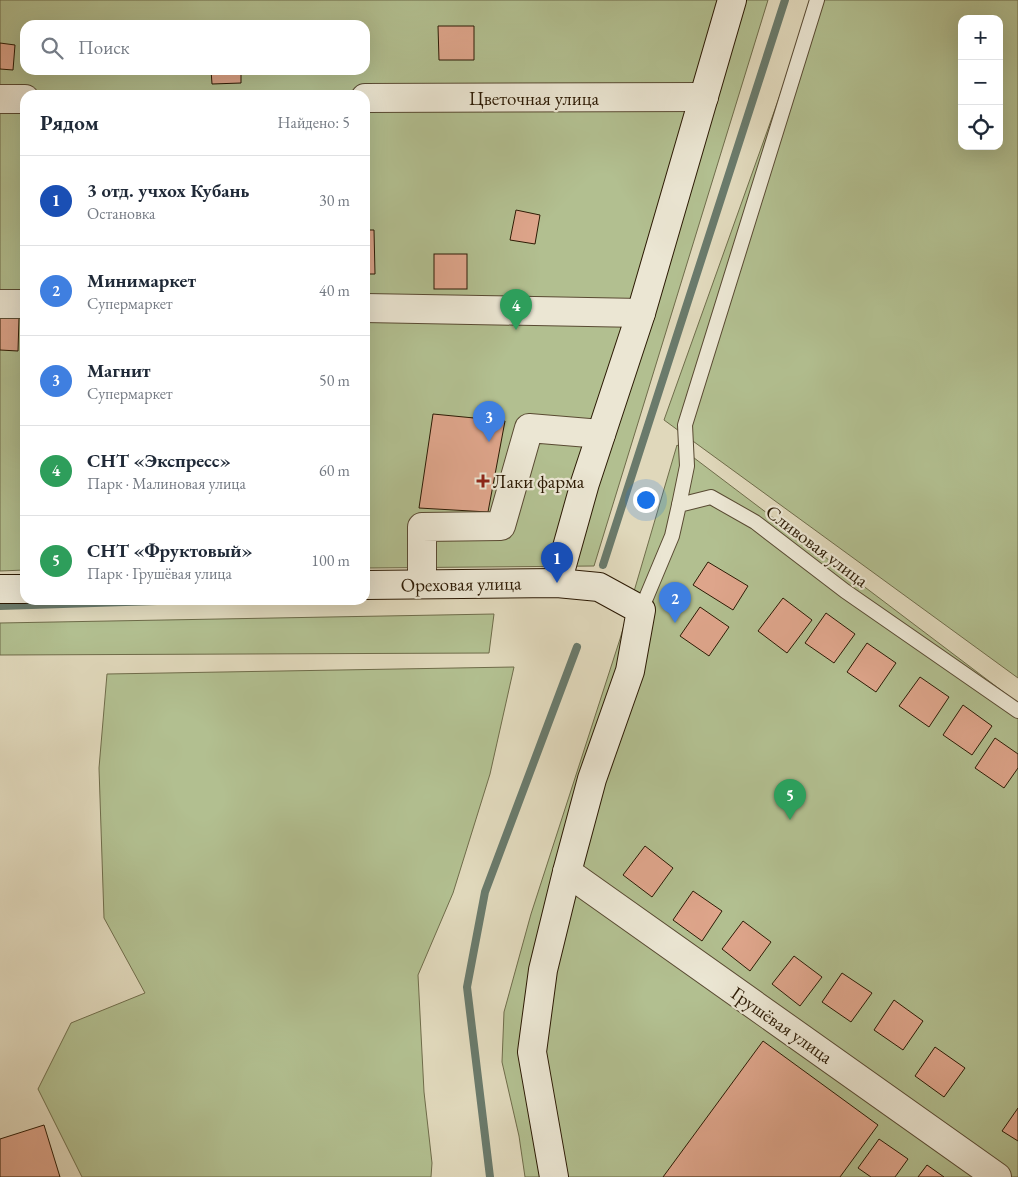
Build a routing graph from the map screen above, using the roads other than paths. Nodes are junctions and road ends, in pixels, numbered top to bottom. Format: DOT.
graph roads {
  1 [pos="732,0"];
  2 [pos="816,0"];
  3 [pos="704,97"];
  4 [pos="370,98"];
  5 [pos="0,99"];
  6 [pos="20,99"];
  7 [pos="0,304"];
  8 [pos="20,304"];
  9 [pos="370,308"];
  10 [pos="641,313"];
  11 [pos="601,434"];
  12 [pos="679,505"];
  13 [pos="557,583"];
  14 [pos="422,584"];
  15 [pos="370,585"];
  16 [pos="0,589"];
  17 [pos="20,589"];
  18 [pos="641,610"];
  19 [pos="1018,711"];
  20 [pos="566,872"];
  21 [pos="554,1177"];
  22 [pos="997,1177"];
  1 -- 3 [label="street"];
  2 -- 12 [label="lane"];
  3 -- 4 [label="street, Цветочная улица"];
  3 -- 10 [label="street"];
  5 -- 6 [label="street"];
  7 -- 8 [label="street"];
  9 -- 10 [label="street"];
  10 -- 11 [label="street"];
  11 -- 13 [label="street"];
  11 -- 14 [label="street"];
  12 -- 18 [label="lane"];
  12 -- 19 [label="lane, Сливовая улица"];
  13 -- 14 [label="street, Ореховая улица"];
  13 -- 18 [label="street, Ореховая улица"];
  14 -- 15 [label="street, Ореховая улица"];
  16 -- 17 [label="street"];
  18 -- 20 [label="street"];
  20 -- 21 [label="street"];
  20 -- 22 [label="street, Грушёвая улица"];
}
